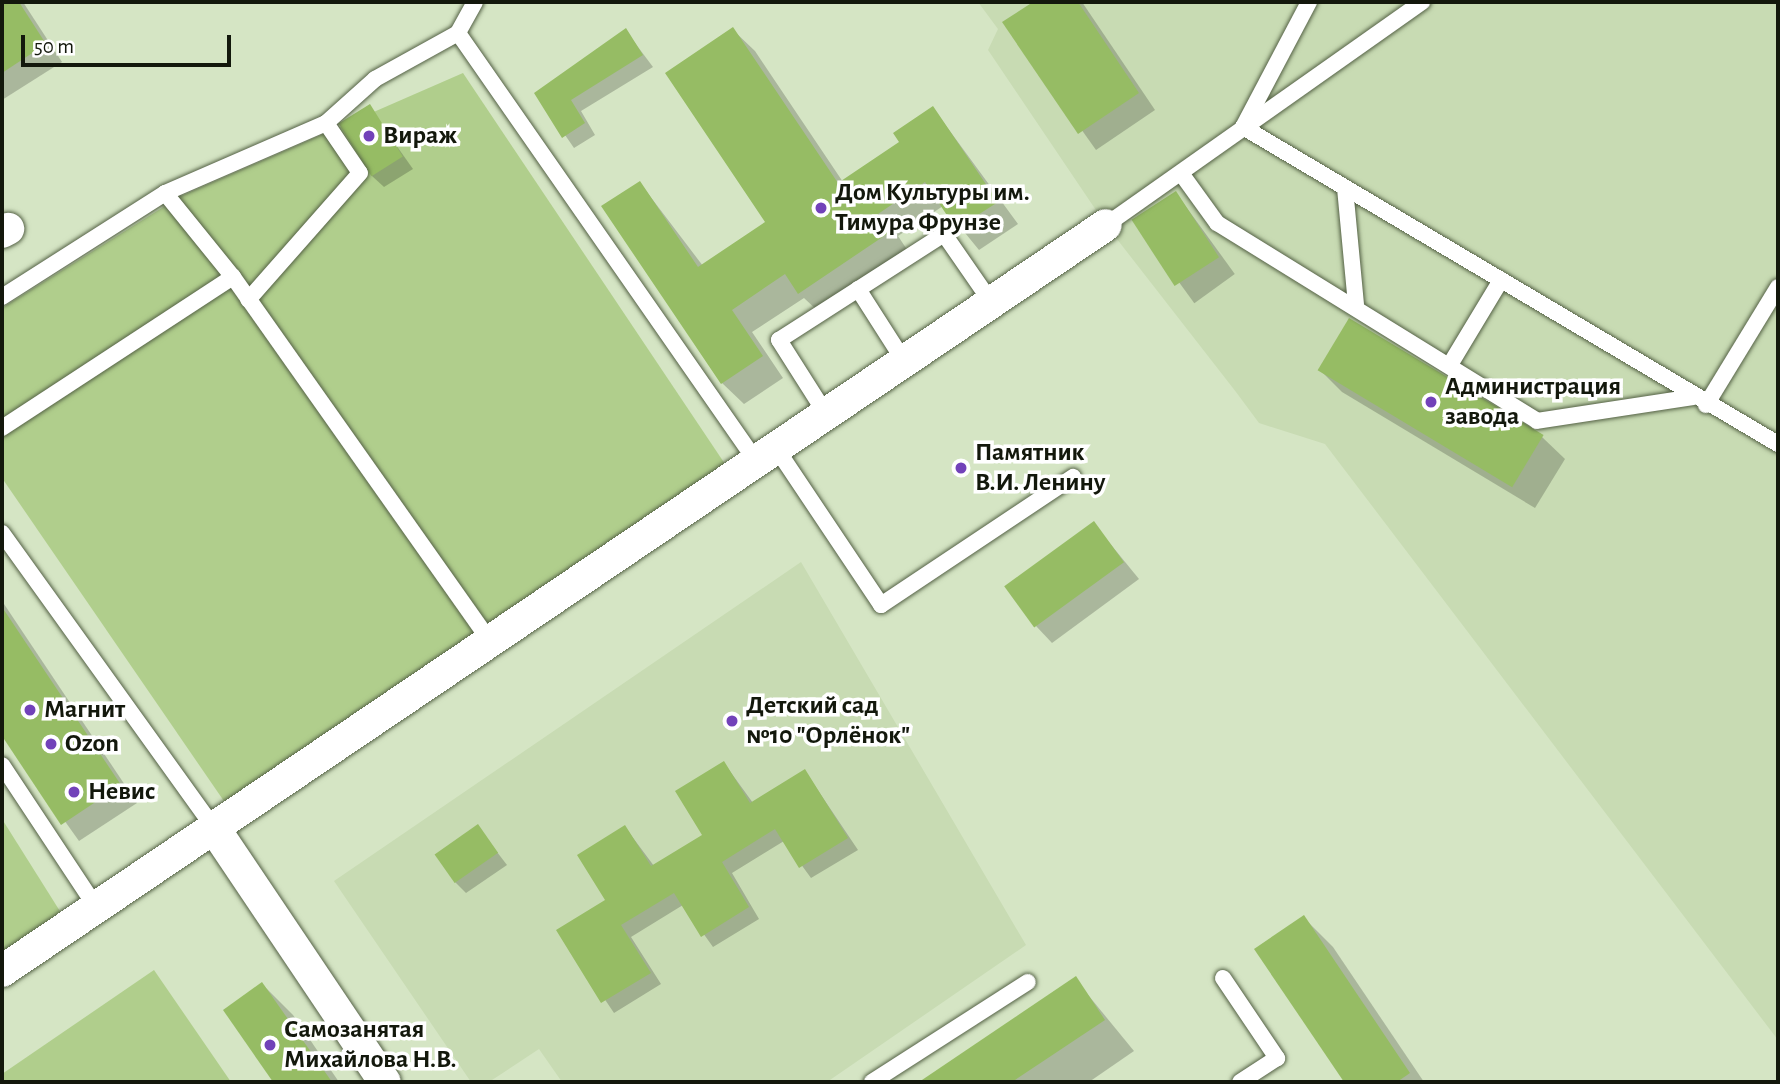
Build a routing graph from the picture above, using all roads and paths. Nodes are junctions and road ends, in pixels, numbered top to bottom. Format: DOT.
graph roads {
  1 [pos="475,2"];
  2 [pos="1309,2"];
  3 [pos="1422,2"];
  4 [pos="458,33"];
  5 [pos="326,123"];
  6 [pos="1243,127"];
  7 [pos="1183,176"];
  8 [pos="1345,188"];
  9 [pos="165,193"];
  10 [pos="1106,225"];
  11 [pos="233,277"];
  12 [pos="1501,280"];
  13 [pos="1778,288"];
  14 [pos="858,289"];
  15 [pos="2,297"];
  16 [pos="248,300"];
  17 [pos="991,302"];
  18 [pos="1356,303"];
  19 [pos="904,361"];
  20 [pos="1451,363"];
  21 [pos="1699,401"];
  22 [pos="826,414"];
  23 [pos="2,428"];
  24 [pos="1778,443"];
  25 [pos="766,455"];
  26 [pos="1073,477"];
  27 [pos="2,533"];
  28 [pos="489,641"];
  29 [pos="2,765"];
  30 [pos="214,828"];
  31 [pos="96,907"];
  32 [pos="2,971"];
  33 [pos="1223,978"];
  34 [pos="1028,982"];
  35 [pos="385,1082"];
  36 [pos="872,1082"];
  37 [pos="1240,1082"];
  1 -- 4 [label="lane"];
  2 -- 6 [label="lane"];
  3 -- 6 [label="lane"];
  4 -- 5 [label="lane"];
  4 -- 25 [label="lane"];
  5 -- 9 [label="lane"];
  5 -- 16 [label="lane"];
  6 -- 7 [label="lane"];
  6 -- 8 [label="lane"];
  7 -- 10 [label="lane"];
  7 -- 18 [label="lane"];
  8 -- 12 [label="lane"];
  8 -- 18 [label="lane"];
  9 -- 11 [label="lane"];
  9 -- 15 [label="lane"];
  10 -- 17 [label="street"];
  11 -- 16 [label="lane"];
  11 -- 23 [label="lane"];
  12 -- 20 [label="lane"];
  12 -- 21 [label="lane"];
  13 -- 21 [label="lane"];
  14 -- 17 [label="lane"];
  14 -- 19 [label="lane"];
  14 -- 22 [label="lane"];
  16 -- 28 [label="lane"];
  17 -- 19 [label="street"];
  18 -- 20 [label="lane"];
  19 -- 22 [label="street"];
  20 -- 21 [label="lane"];
  21 -- 24 [label="lane"];
  22 -- 25 [label="street"];
  25 -- 26 [label="lane"];
  25 -- 28 [label="street"];
  27 -- 30 [label="lane"];
  28 -- 30 [label="street"];
  29 -- 31 [label="lane"];
  30 -- 31 [label="street"];
  30 -- 35 [label="street"];
  31 -- 32 [label="street"];
  33 -- 37 [label="lane"];
  34 -- 36 [label="lane"];
}
